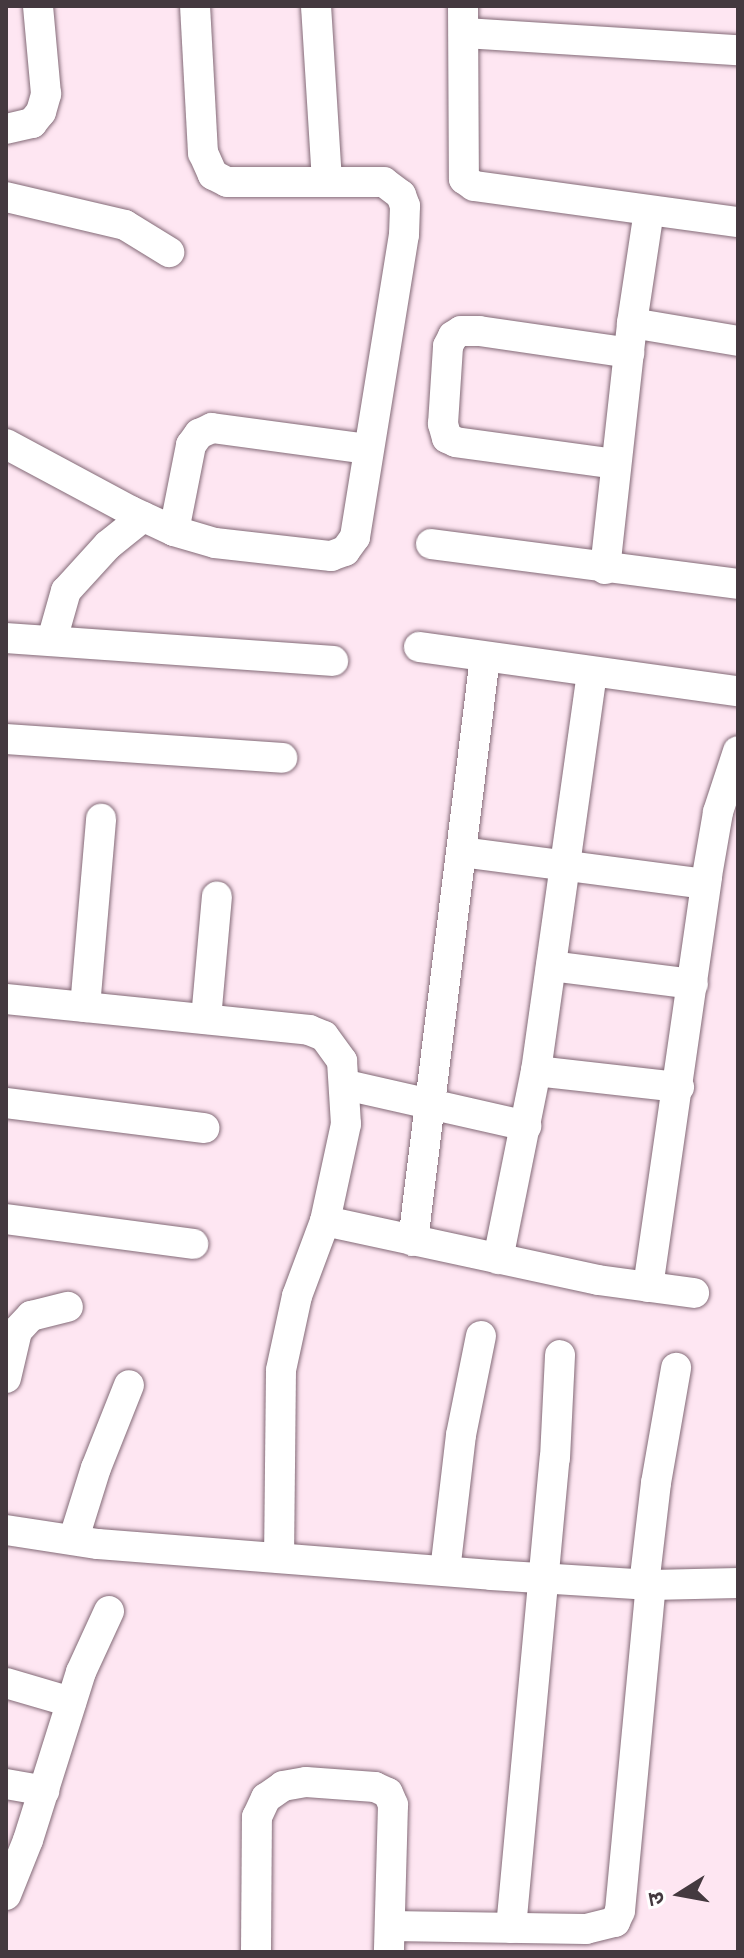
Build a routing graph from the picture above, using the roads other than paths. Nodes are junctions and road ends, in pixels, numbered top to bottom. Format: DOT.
graph roads {
  1 [pos="38,6"];
  2 [pos="195,6"];
  3 [pos="316,6"];
  4 [pos="463,19"];
  5 [pos="738,50"];
  6 [pos="6,129"];
  7 [pos="327,182"];
  8 [pos="6,197"];
  9 [pos="649,211"];
  10 [pos="738,222"];
  11 [pos="169,252"];
  12 [pos="630,338"];
  13 [pos="738,341"];
  14 [pos="6,444"];
  15 [pos="367,449"];
  16 [pos="616,464"];
  17 [pos="143,517"];
  18 [pos="174,531"];
  19 [pos="431,544"];
  20 [pos="605,569"];
  21 [pos="738,584"];
  22 [pos="6,638"];
  23 [pos="52,640"];
  24 [pos="419,647"];
  25 [pos="485,657"];
  26 [pos="333,661"];
  27 [pos="592,672"];
  28 [pos="738,691"];
  29 [pos="6,739"];
  30 [pos="738,751"];
  31 [pos="282,758"];
  32 [pos="728,813"];
  33 [pos="101,819"];
  34 [pos="462,852"];
  35 [pos="565,865"];
  36 [pos="705,884"];
  37 [pos="217,896"];
  38 [pos="551,966"];
  39 [pos="693,984"];
  40 [pos="6,999"];
  41 [pos="85,1007"];
  42 [pos="218,1021"];
  43 [pos="536,1071"];
  44 [pos="346,1085"];
  45 [pos="679,1087"];
  46 [pos="430,1102"];
  47 [pos="6,1103"];
  48 [pos="526,1126"];
  49 [pos="204,1128"];
  50 [pos="6,1219"];
  51 [pos="325,1221"];
  52 [pos="413,1241"];
  53 [pos="193,1244"];
  54 [pos="498,1259"];
  55 [pos="648,1287"];
  56 [pos="694,1293"];
  57 [pos="68,1307"];
  58 [pos="481,1336"];
  59 [pos="560,1355"];
  60 [pos="676,1368"];
  61 [pos="6,1378"];
  62 [pos="129,1385"];
  63 [pos="6,1530"];
  64 [pos="86,1541"];
  65 [pos="279,1558"];
  66 [pos="445,1571"];
  67 [pos="541,1578"];
  68 [pos="738,1583"];
  69 [pos="647,1585"];
  70 [pos="109,1611"];
  71 [pos="6,1683"];
  72 [pos="71,1702"];
  73 [pos="6,1784"];
  74 [pos="44,1791"];
  75 [pos="13,1858"];
  76 [pos="6,1895"];
  77 [pos="511,1928"];
  78 [pos="390,1939"];
  79 [pos="256,1952"];
  1 -- 6 [label="street"];
  2 -- 7 [label="street"];
  3 -- 7 [label="street"];
  4 -- 5 [label="street"];
  4 -- 9 [label="street"];
  7 -- 15 [label="street"];
  8 -- 11 [label="street"];
  9 -- 10 [label="street"];
  9 -- 12 [label="street"];
  12 -- 13 [label="street"];
  12 -- 16 [label="street"];
  12 -- 16 [label="street"];
  14 -- 17 [label="street"];
  15 -- 18 [label="street"];
  15 -- 18 [label="street"];
  16 -- 20 [label="street"];
  17 -- 18 [label="street"];
  17 -- 23 [label="street"];
  19 -- 20 [label="street"];
  20 -- 21 [label="street"];
  22 -- 23 [label="street"];
  23 -- 26 [label="street"];
  24 -- 25 [label="street"];
  25 -- 27 [label="street"];
  25 -- 34 [label="street"];
  27 -- 28 [label="street"];
  27 -- 35 [label="street"];
  29 -- 31 [label="street"];
  30 -- 32 [label="street"];
  32 -- 36 [label="street"];
  33 -- 41 [label="street"];
  34 -- 35 [label="street"];
  34 -- 46 [label="street"];
  35 -- 36 [label="street"];
  35 -- 38 [label="street"];
  36 -- 39 [label="street"];
  37 -- 42 [label="street"];
  38 -- 39 [label="street"];
  38 -- 43 [label="street"];
  39 -- 45 [label="street"];
  40 -- 41 [label="street"];
  41 -- 42 [label="street"];
  42 -- 44 [label="street"];
  43 -- 45 [label="street"];
  43 -- 48 [label="street"];
  44 -- 46 [label="street"];
  44 -- 51 [label="street"];
  45 -- 55 [label="street"];
  46 -- 48 [label="street"];
  46 -- 52 [label="street"];
  47 -- 49 [label="street"];
  48 -- 54 [label="street"];
  50 -- 53 [label="street"];
  51 -- 52 [label="street"];
  51 -- 65 [label="street"];
  52 -- 54 [label="street"];
  54 -- 55 [label="street"];
  55 -- 56 [label="street"];
  57 -- 61 [label="street"];
  58 -- 66 [label="street"];
  59 -- 67 [label="street"];
  60 -- 69 [label="street"];
  62 -- 64 [label="street"];
  63 -- 64 [label="street"];
  64 -- 65 [label="street"];
  65 -- 66 [label="street"];
  66 -- 67 [label="street"];
  67 -- 69 [label="street"];
  67 -- 77 [label="street"];
  68 -- 69 [label="street"];
  69 -- 77 [label="street"];
  70 -- 72 [label="street"];
  71 -- 72 [label="street"];
  72 -- 74 [label="street"];
  73 -- 74 [label="street"];
  74 -- 75 [label="street"];
  75 -- 76 [label="street"];
  77 -- 78 [label="street"];
  78 -- 79 [label="street"];
}
